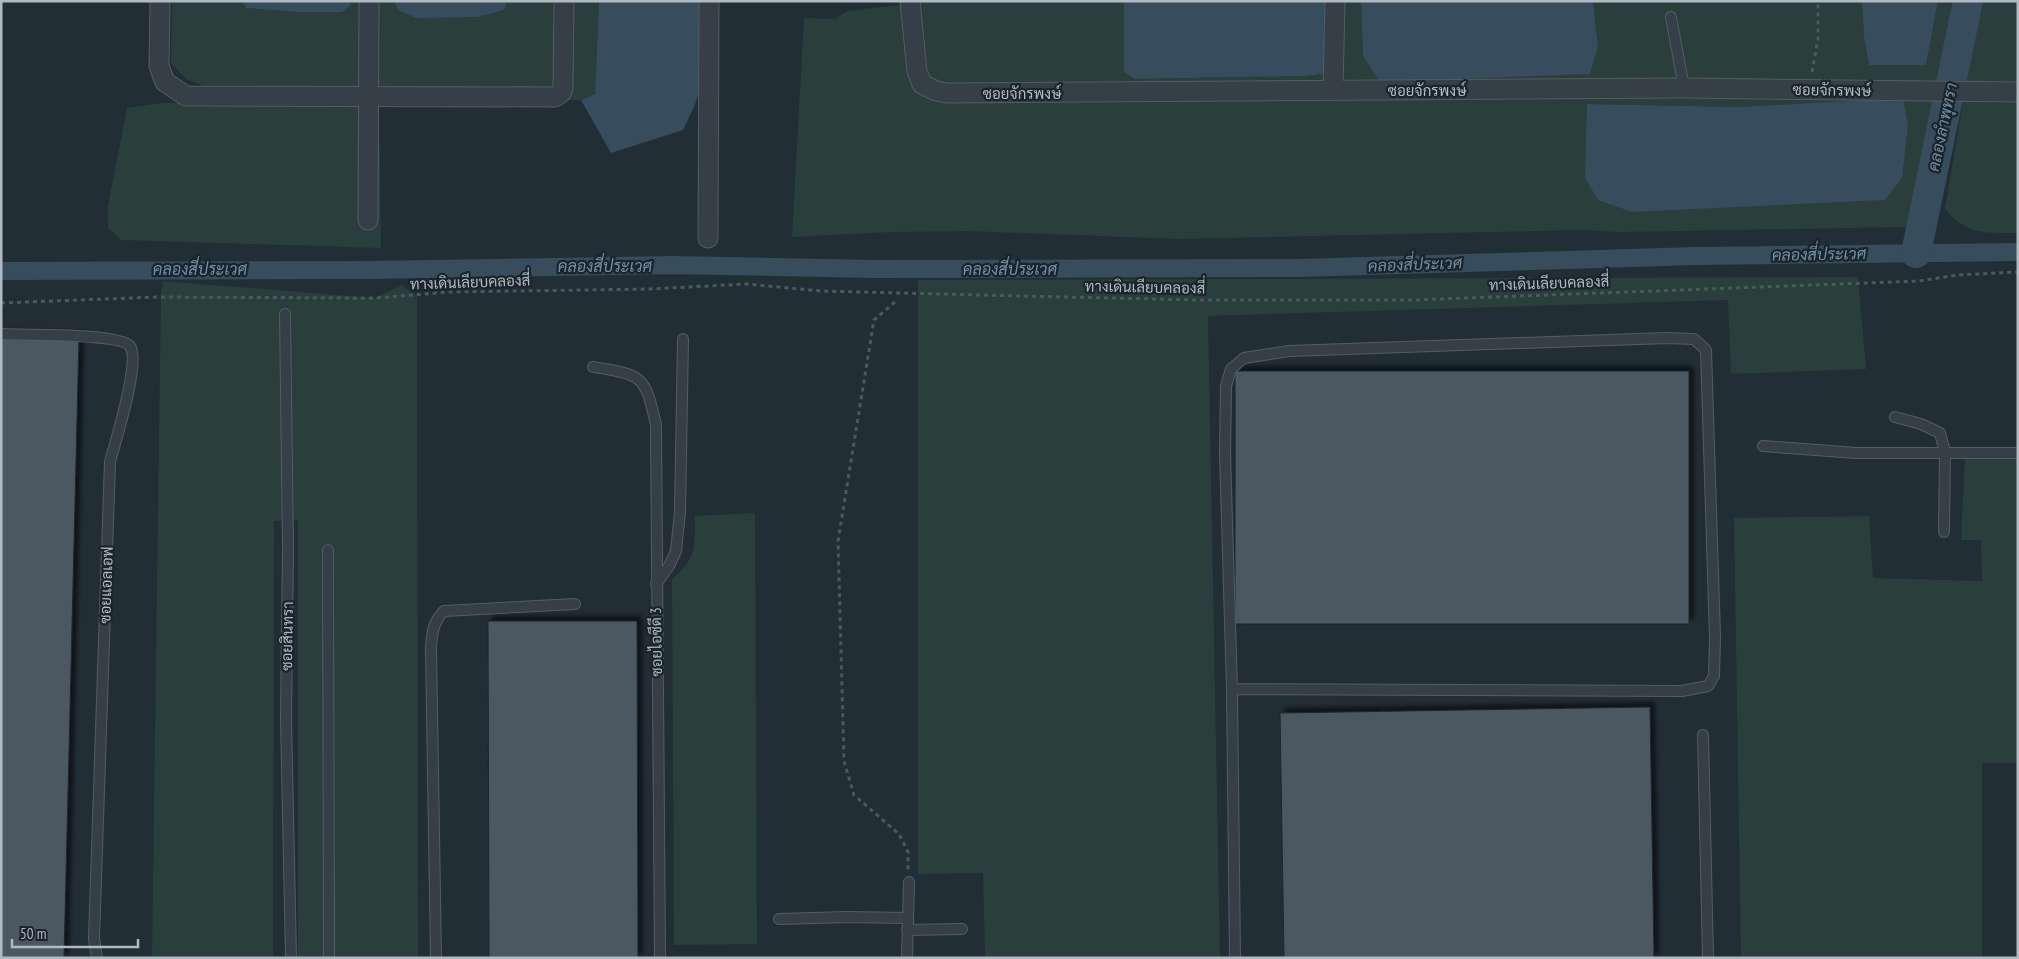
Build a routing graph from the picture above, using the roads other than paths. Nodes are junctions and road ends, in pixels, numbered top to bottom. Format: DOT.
graph roads {
  1 [pos="160,1"];
  2 [pos="369,1"];
  3 [pos="564,1"];
  4 [pos="709,1"];
  5 [pos="910,1"];
  6 [pos="1334,1"];
  7 [pos="1671,17"];
  8 [pos="1684,88"];
  9 [pos="1333,90"];
  10 [pos="2018,92"];
  11 [pos="369,96"];
  12 [pos="368,220"];
  13 [pos="708,238"];
  14 [pos="285,314"];
  15 [pos="1,334"];
  16 [pos="683,339"];
  17 [pos="593,367"];
  18 [pos="1895,418"];
  19 [pos="1763,446"];
  20 [pos="1945,452"];
  21 [pos="2018,453"];
  22 [pos="1944,532"];
  23 [pos="328,550"];
  24 [pos="656,584"];
  25 [pos="575,604"];
  26 [pos="1232,689"];
  27 [pos="1703,735"];
  28 [pos="909,882"];
  29 [pos="907,918"];
  30 [pos="779,919"];
  31 [pos="962,929"];
  32 [pos="907,930"];
  33 [pos="97,958"];
  34 [pos="291,958"];
  35 [pos="329,958"];
  36 [pos="436,958"];
  37 [pos="660,958"];
  38 [pos="907,958"];
  39 [pos="1235,958"];
  40 [pos="1708,958"];
  1 -- 11 [label="street"];
  2 -- 11 [label="street"];
  3 -- 11 [label="street"];
  4 -- 13 [label="street"];
  5 -- 9 [label="street, ซอยจักรพงษ์"];
  6 -- 9 [label="street"];
  7 -- 8 [label="lane"];
  8 -- 9 [label="street, ซอยจักรพงษ์"];
  8 -- 10 [label="street, ซอยจักรพงษ์"];
  11 -- 12 [label="street"];
  14 -- 34 [label="lane, ซอยสินทรา"];
  15 -- 33 [label="lane, ซอยแอลเอฟ"];
  16 -- 24 [label="lane"];
  17 -- 24 [label="lane, ซอยไอซีดี 3"];
  18 -- 20 [label="lane"];
  19 -- 20 [label="lane"];
  20 -- 21 [label="lane"];
  20 -- 22 [label="lane"];
  23 -- 35 [label="lane"];
  24 -- 37 [label="lane, ซอยไอซีดี 3"];
  25 -- 36 [label="lane"];
  26 -- 26 [label="lane"];
  26 -- 39 [label="lane"];
  27 -- 40 [label="lane"];
  28 -- 29 [label="lane"];
  29 -- 30 [label="lane"];
  29 -- 32 [label="lane"];
  31 -- 32 [label="lane"];
  32 -- 38 [label="lane"];
}
